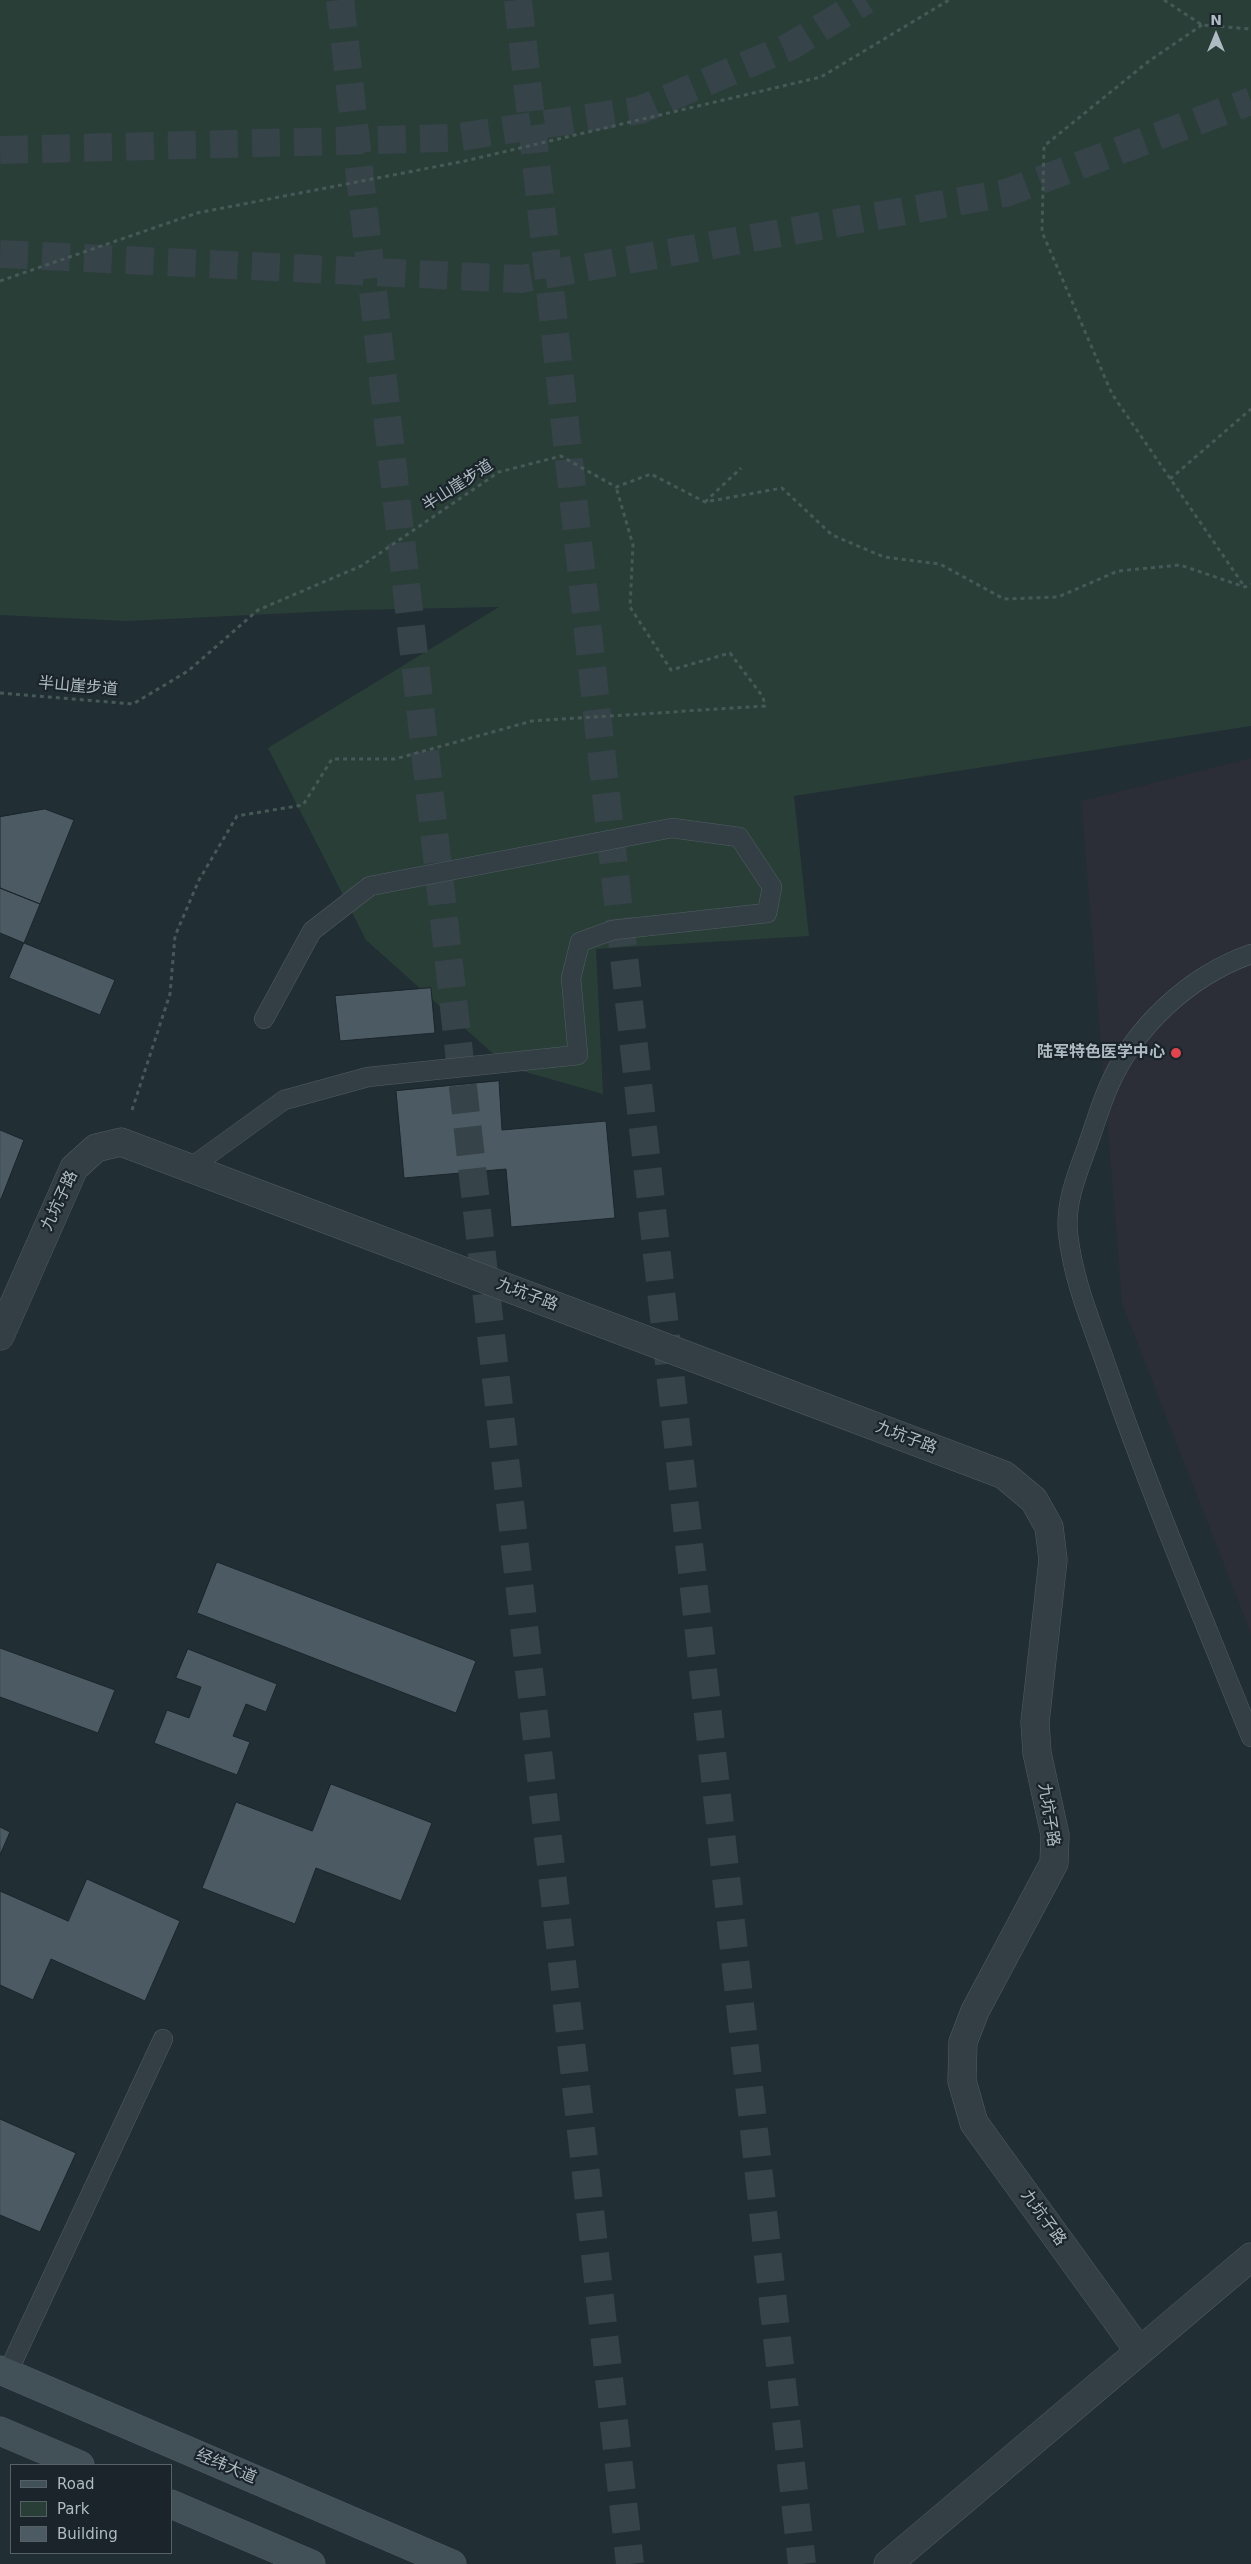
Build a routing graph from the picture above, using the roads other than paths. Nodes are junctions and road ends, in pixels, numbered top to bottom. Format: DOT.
graph roads {
  1 [pos="1251,954"];
  2 [pos="264,1019"];
  3 [pos="190,1168"];
  4 [pos="10,1285"];
  5 [pos="0,1336"];
  6 [pos="1251,1737"];
  7 [pos="163,2039"];
  8 [pos="1251,2258"];
  9 [pos="1139,2351"];
  10 [pos="4,2372"];
  11 [pos="0,2431"];
  12 [pos="78,2464"];
  13 [pos="172,2504"];
  14 [pos="311,2564"];
  15 [pos="452,2564"];
  16 [pos="888,2564"];
  1 -- 6 [label="lane"];
  2 -- 3 [label="lane"];
  3 -- 4 [label="street, 九坑子路"];
  3 -- 9 [label="street, 九坑子路"];
  4 -- 5 [label="street, 九坑子路"];
  7 -- 10 [label="lane"];
  8 -- 9 [label="street"];
  9 -- 16 [label="street"];
  10 -- 15 [label="main road, 经纬大道"];
  11 -- 12 [label="main road"];
  13 -- 14 [label="main road"];
}
